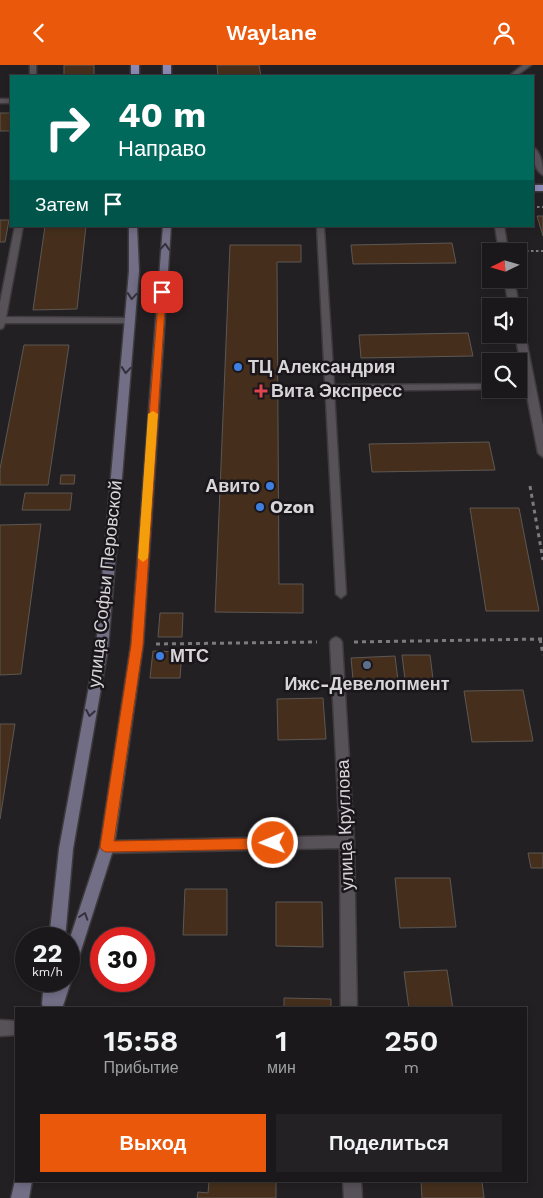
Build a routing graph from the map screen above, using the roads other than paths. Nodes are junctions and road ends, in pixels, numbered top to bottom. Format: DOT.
graph roads {
  1 [pos="528,65"];
  2 [pos="513,75"];
  3 [pos="534,153"];
  4 [pos="543,173"];
  5 [pos="19,227"];
  6 [pos="134,227"];
  7 [pos="167,227"];
  8 [pos="498,227"];
  9 [pos="320,228"];
  10 [pos="501,243"];
  11 [pos="130,321"];
  12 [pos="0,322"];
  13 [pos="482,387"];
  14 [pos="329,388"];
  15 [pos="527,397"];
  16 [pos="543,453"];
  17 [pos="341,593"];
  18 [pos="336,642"];
  19 [pos="346,841"];
  20 [pos="106,847"];
  21 [pos="58,927"];
  22 [pos="80,929"];
  23 [pos="51,992"];
  24 [pos="59,992"];
  25 [pos="50,1007"];
  26 [pos="55,1007"];
  27 [pos="349,1007"];
  28 [pos="0,1028"];
  29 [pos="15,1028"];
  30 [pos="23,1182"];
  31 [pos="352,1182"];
  32 [pos="20,1198"];
  33 [pos="353,1198"];
  1 -- 2 [label="lane"];
  3 -- 4 [label="lane"];
  5 -- 12 [label="lane"];
  6 -- 11 [label="main road, улица Софьи Перовской, one-way"];
  20 -- 7 [label="main road, one-way"];
  8 -- 10 [label="street"];
  9 -- 14 [label="lane"];
  11 -- 12 [label="lane"];
  11 -- 21 [label="main road, улица Софьи Перовской, one-way"];
  13 -- 14 [label="lane"];
  14 -- 17 [label="lane"];
  15 -- 16 [label="street"];
  18 -- 19 [label="street, улица Круглова"];
  19 -- 20 [label="street"];
  19 -- 27 [label="street, улица Круглова"];
  22 -- 20 [label="main road, one-way"];
  23 -- 25 [label="main road"];
  24 -- 26 [label="main road"];
  28 -- 29 [label="street"];
  30 -- 32 [label="main road"];
  31 -- 33 [label="street"];
}
